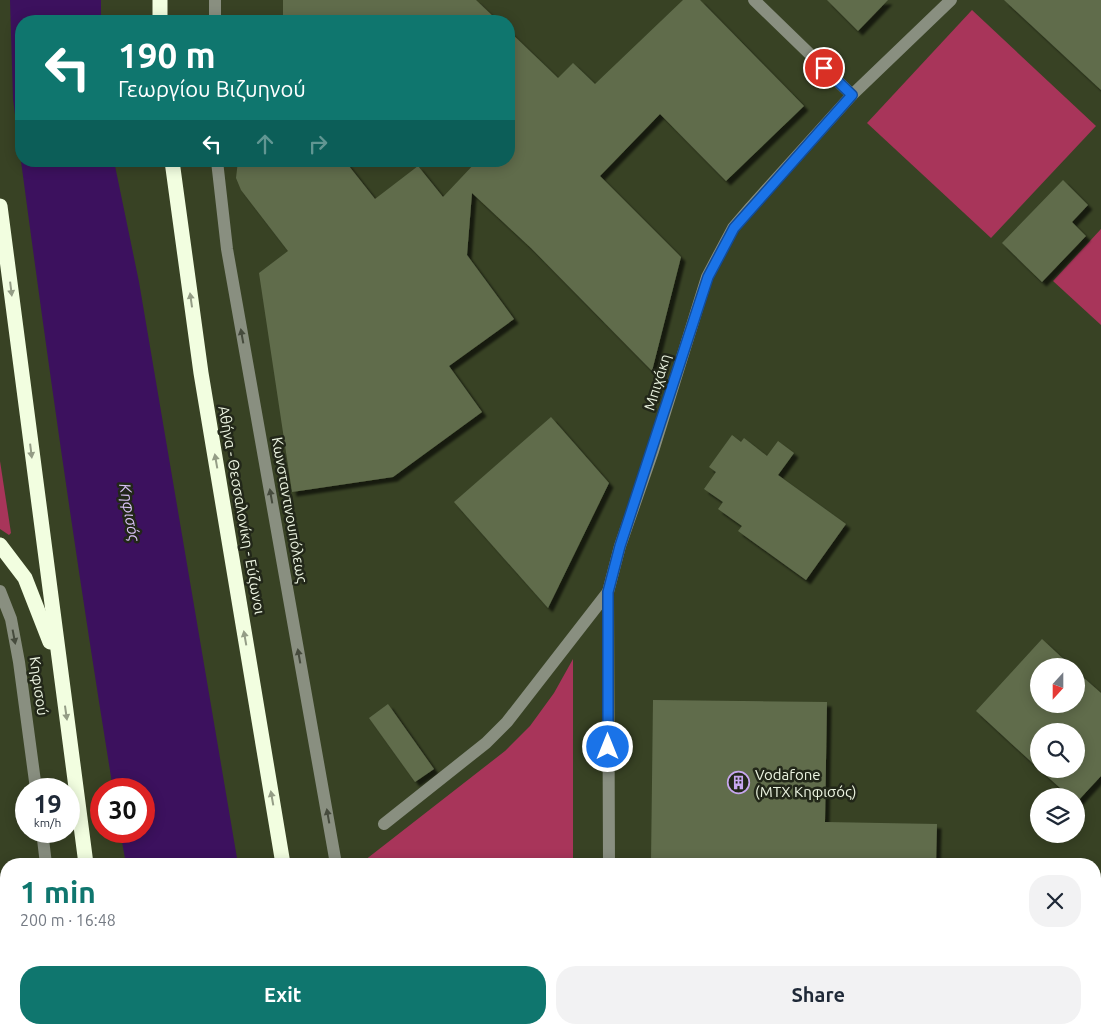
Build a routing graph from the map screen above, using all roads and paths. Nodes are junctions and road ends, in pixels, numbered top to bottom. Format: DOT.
graph roads {
  1 [pos="160,0"];
  2 [pos="215,0"];
  3 [pos="754,0"];
  4 [pos="951,0"];
  5 [pos="160,15"];
  6 [pos="215,15"];
  7 [pos="852,95"];
  8 [pos="173,167"];
  9 [pos="219,167"];
  10 [pos="0,206"];
  11 [pos="0,545"];
  12 [pos="0,591"];
  13 [pos="608,592"];
  14 [pos="59,665"];
  15 [pos="35,778"];
  16 [pos="384,824"];
  17 [pos="43,843"];
  18 [pos="45,858"];
  19 [pos="85,858"];
  20 [pos="282,858"];
  21 [pos="335,858"];
  22 [pos="609,858"];
  1 -- 5 [label="highway"];
  2 -- 6 [label="street"];
  3 -- 7 [label="street"];
  4 -- 7 [label="street, Μπιχάκη"];
  7 -- 13 [label="street, Μπιχάκη"];
  20 -- 8 [label="highway, Αθήνα - Θεσσαλονίκη - Εύζωνοι, one-way"];
  21 -- 9 [label="street, Κωνσταντινουπόλεως, one-way"];
  10 -- 14 [label="highway, one-way"];
  11 -- 14 [label="highway"];
  12 -- 15 [label="street, Κηφισού, one-way"];
  13 -- 16 [label="street"];
  13 -- 22 [label="street, Μπιχάκη"];
  14 -- 19 [label="highway, one-way"];
  17 -- 18 [label="street"];
}
